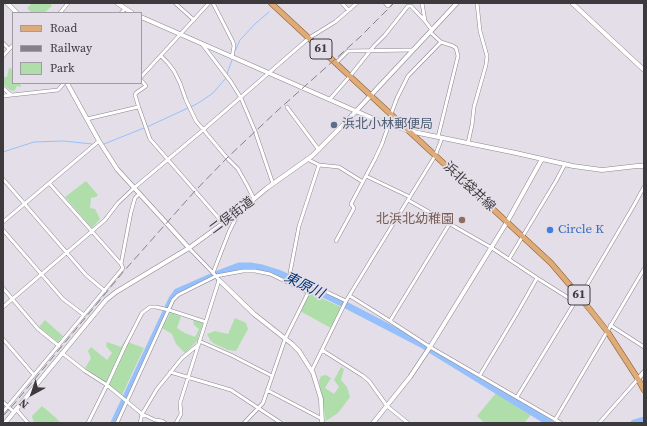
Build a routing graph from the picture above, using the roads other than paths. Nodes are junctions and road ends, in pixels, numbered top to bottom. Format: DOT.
graph roads {
  1 [pos="7,3"];
  2 [pos="68,3"];
  3 [pos="117,3"];
  4 [pos="175,3"];
  5 [pos="209,3"];
  6 [pos="213,3"];
  7 [pos="271,3"];
  8 [pos="342,3"];
  9 [pos="357,3"];
  10 [pos="385,3"];
  11 [pos="391,3"];
  12 [pos="422,3"];
  13 [pos="457,3"];
  14 [pos="476,3"];
  15 [pos="572,3"];
  16 [pos="125,9"];
  17 [pos="348,10"];
  18 [pos="16,12"];
  19 [pos="61,12"];
  20 [pos="122,12"];
  21 [pos="130,12"];
  22 [pos="142,17"];
  23 [pos="194,20"];
  24 [pos="425,21"];
  25 [pos="431,31"];
  26 [pos="180,34"];
  27 [pos="309,38"];
  28 [pos="441,42"];
  29 [pos="3,43"];
  30 [pos="202,44"];
  31 [pos="12,46"];
  32 [pos="9,49"];
  33 [pos="370,50"];
  34 [pos="413,50"];
  35 [pos="3,56"];
  36 [pos="161,56"];
  37 [pos="232,57"];
  38 [pos="336,63"];
  39 [pos="643,67"];
  40 [pos="270,73"];
  41 [pos="142,76"];
  42 [pos="350,76"];
  43 [pos="142,81"];
  44 [pos="63,84"];
  45 [pos="68,84"];
  46 [pos="3,88"];
  47 [pos="10,95"];
  48 [pos="371,95"];
  49 [pos="3,96"];
  50 [pos="241,98"];
  51 [pos="330,99"];
  52 [pos="138,107"];
  53 [pos="287,107"];
  54 [pos="356,110"];
  55 [pos="391,114"];
  56 [pos="87,119"];
  57 [pos="390,124"];
  58 [pos="203,130"];
  59 [pos="408,131"];
  60 [pos="440,138"];
  61 [pos="99,141"];
  62 [pos="468,143"];
  63 [pos="319,150"];
  64 [pos="435,156"];
  65 [pos="307,159"];
  66 [pos="542,159"];
  67 [pos="168,160"];
  68 [pos="565,164"];
  69 [pos="319,165"];
  70 [pos="644,166"];
  71 [pos="366,176"];
  72 [pos="3,179"];
  73 [pos="363,182"];
  74 [pos="49,183"];
  75 [pos="273,184"];
  76 [pos="644,187"];
  77 [pos="134,188"];
  78 [pos="140,194"];
  79 [pos="409,198"];
  80 [pos="254,199"];
  81 [pos="24,204"];
  82 [pos="240,211"];
  83 [pos="3,222"];
  84 [pos="507,222"];
  85 [pos="223,223"];
  86 [pos="450,223"];
  87 [pos="3,230"];
  88 [pos="92,231"];
  89 [pos="523,237"];
  90 [pos="336,241"];
  91 [pos="189,248"];
  92 [pos="492,248"];
  93 [pos="67,252"];
  94 [pos="509,259"];
  95 [pos="121,264"];
  96 [pos="644,269"];
  97 [pos="42,274"];
  98 [pos="215,276"];
  99 [pos="537,278"];
  100 [pos="312,285"];
  101 [pos="3,288"];
  102 [pos="105,291"];
  103 [pos="308,292"];
  104 [pos="350,296"];
  105 [pos="581,297"];
  106 [pos="12,299"];
  107 [pos="346,302"];
  108 [pos="575,302"];
  109 [pos="3,308"];
  110 [pos="169,310"];
  111 [pos="84,315"];
  112 [pos="390,321"];
  113 [pos="206,322"];
  114 [pos="610,325"];
  115 [pos="607,330"];
  116 [pos="3,339"];
  117 [pos="286,339"];
  118 [pos="199,343"];
  119 [pos="59,346"];
  120 [pos="430,347"];
  121 [pos="644,347"];
  122 [pos="322,350"];
  123 [pos="62,354"];
  124 [pos="312,370"];
  125 [pos="170,372"];
  126 [pos="644,372"];
  127 [pos="34,375"];
  128 [pos="480,375"];
  129 [pos="272,376"];
  130 [pos="188,378"];
  131 [pos="638,378"];
  132 [pos="108,385"];
  133 [pos="267,390"];
  134 [pos="644,390"];
  135 [pos="517,397"];
  136 [pos="125,400"];
  137 [pos="3,402"];
  138 [pos="8,406"];
  139 [pos="387,406"];
  140 [pos="258,408"];
  141 [pos="15,410"];
  142 [pos="3,412"];
  143 [pos="142,414"];
  144 [pos="555,420"];
  145 [pos="322,421"];
  146 [pos="5,423"];
  147 [pos="28,423"];
  148 [pos="88,423"];
  149 [pos="117,423"];
  150 [pos="140,423"];
  151 [pos="165,423"];
  152 [pos="176,423"];
  153 [pos="244,423"];
  154 [pos="281,423"];
  155 [pos="373,423"];
  156 [pos="408,423"];
  157 [pos="561,423"];
  158 [pos="599,423"];
  1 -- 18 [label="street"];
  2 -- 19 [label="street"];
  3 -- 16 [label="street"];
  4 -- 23 [label="street"];
  5 -- 23 [label="street"];
  6 -- 37 [label="street"];
  7 -- 27 [label="main road, 浜北袋井線 / 61"];
  8 -- 17 [label="street"];
  9 -- 17 [label="street"];
  10 -- 11 [label="street"];
  12 -- 24 [label="street"];
  13 -- 25 [label="street, 二俣街道"];
  14 -- 62 [label="street"];
  15 -- 39 [label="street"];
  16 -- 20 [label="street"];
  16 -- 21 [label="street"];
  17 -- 27 [label="street"];
  22 -- 26 [label="street"];
  23 -- 26 [label="street"];
  24 -- 25 [label="street"];
  24 -- 33 [label="street"];
  25 -- 28 [label="street"];
  25 -- 34 [label="street, 二俣街道"];
  26 -- 30 [label="street"];
  26 -- 36 [label="street"];
  27 -- 38 [label="main road, 浜北袋井線 / 61"];
  27 -- 40 [label="street"];
  28 -- 55 [label="street"];
  28 -- 60 [label="street"];
  29 -- 32 [label="street"];
  30 -- 37 [label="street"];
  30 -- 50 [label="street"];
  31 -- 32 [label="street"];
  32 -- 35 [label="street"];
  33 -- 34 [label="street"];
  33 -- 38 [label="street"];
  33 -- 42 [label="street"];
  34 -- 48 [label="street, 二俣街道"];
  36 -- 41 [label="street"];
  36 -- 58 [label="street"];
  37 -- 40 [label="street"];
  38 -- 42 [label="main road, 浜北袋井線 / 61"];
  40 -- 50 [label="street"];
  40 -- 51 [label="street"];
  42 -- 48 [label="main road, 浜北袋井線 / 61"];
  42 -- 51 [label="street"];
  43 -- 52 [label="street"];
  44 -- 47 [label="street"];
  45 -- 56 [label="street"];
  46 -- 47 [label="street"];
  47 -- 49 [label="street"];
  48 -- 54 [label="street, 二俣街道"];
  48 -- 55 [label="main road, 浜北袋井線 / 61"];
  50 -- 58 [label="street"];
  50 -- 75 [label="street"];
  51 -- 54 [label="street"];
  52 -- 56 [label="street"];
  52 -- 67 [label="street"];
  53 -- 63 [label="street"];
  54 -- 57 [label="street"];
  54 -- 63 [label="street, 二俣街道"];
  55 -- 59 [label="main road, 浜北袋井線 / 61"];
  56 -- 61 [label="street"];
  57 -- 59 [label="street"];
  57 -- 71 [label="street"];
  58 -- 67 [label="street"];
  58 -- 80 [label="street"];
  59 -- 60 [label="street"];
  59 -- 64 [label="main road, 浜北袋井線 / 61"];
  60 -- 62 [label="street"];
  60 -- 64 [label="street"];
  61 -- 74 [label="street"];
  61 -- 77 [label="street"];
  62 -- 66 [label="street"];
  63 -- 65 [label="street, 二俣街道"];
  64 -- 79 [label="street"];
  64 -- 84 [label="main road, 浜北袋井線 / 61"];
  65 -- 69 [label="street"];
  65 -- 75 [label="street, 二俣街道"];
  66 -- 68 [label="street"];
  66 -- 84 [label="street"];
  67 -- 77 [label="street"];
  67 -- 85 [label="street"];
  68 -- 70 [label="street"];
  68 -- 89 [label="street"];
  69 -- 73 [label="street"];
  69 -- 100 [label="street"];
  71 -- 73 [label="street"];
  71 -- 79 [label="street"];
  72 -- 81 [label="street"];
  73 -- 90 [label="street"];
  74 -- 81 [label="street"];
  74 -- 88 [label="street"];
  75 -- 80 [label="street, 二俣街道"];
  76 -- 105 [label="street"];
  77 -- 78 [label="street"];
  77 -- 88 [label="street"];
  78 -- 91 [label="street"];
  78 -- 95 [label="street"];
  79 -- 86 [label="street"];
  79 -- 104 [label="street"];
  80 -- 82 [label="street, 二俣街道"];
  81 -- 83 [label="street"];
  81 -- 93 [label="street"];
  82 -- 85 [label="street, 二俣街道"];
  82 -- 98 [label="street"];
  84 -- 89 [label="main road, 浜北袋井線 / 61"];
  84 -- 92 [label="street"];
  85 -- 91 [label="street, 二俣街道"];
  86 -- 92 [label="street"];
  86 -- 112 [label="street"];
  87 -- 97 [label="street"];
  88 -- 93 [label="street"];
  88 -- 95 [label="street"];
  89 -- 94 [label="street"];
  89 -- 105 [label="main road, 浜北袋井線 / 61"];
  91 -- 98 [label="street"];
  91 -- 123 [label="street, 二俣街道"];
  92 -- 94 [label="street"];
  92 -- 120 [label="street"];
  93 -- 97 [label="street"];
  93 -- 102 [label="street"];
  94 -- 99 [label="street"];
  95 -- 102 [label="street"];
  96 -- 114 [label="street"];
  97 -- 106 [label="street"];
  97 -- 111 [label="street"];
  98 -- 103 [label="street"];
  98 -- 110 [label="street"];
  98 -- 113 [label="street"];
  98 -- 117 [label="street"];
  99 -- 108 [label="street"];
  99 -- 128 [label="street"];
  100 -- 103 [label="street"];
  100 -- 107 [label="street"];
  101 -- 106 [label="street"];
  102 -- 111 [label="street"];
  103 -- 117 [label="street"];
  104 -- 107 [label="street"];
  104 -- 112 [label="street"];
  105 -- 108 [label="street"];
  105 -- 115 [label="main road, 浜北袋井線 / 61"];
  106 -- 109 [label="street"];
  106 -- 119 [label="street"];
  107 -- 122 [label="street"];
  108 -- 135 [label="street"];
  110 -- 113 [label="street"];
  110 -- 132 [label="street"];
  110 -- 136 [label="street"];
  111 -- 119 [label="street"];
  112 -- 120 [label="street"];
  113 -- 118 [label="street"];
  114 -- 115 [label="street"];
  114 -- 121 [label="street"];
  115 -- 131 [label="main road, 浜北袋井線 / 61"];
  115 -- 144 [label="street"];
  116 -- 127 [label="street"];
  117 -- 124 [label="street"];
  117 -- 129 [label="street"];
  118 -- 125 [label="street"];
  118 -- 129 [label="street"];
  118 -- 130 [label="street"];
  119 -- 127 [label="street"];
  120 -- 128 [label="street"];
  120 -- 139 [label="street"];
  122 -- 124 [label="street"];
  122 -- 139 [label="street"];
  123 -- 132 [label="street"];
  123 -- 141 [label="street, 二俣街道"];
  124 -- 145 [label="street"];
  125 -- 130 [label="street"];
  125 -- 143 [label="street"];
  126 -- 131 [label="street"];
  127 -- 138 [label="street"];
  128 -- 135 [label="street"];
  129 -- 133 [label="street"];
  130 -- 140 [label="street"];
  130 -- 152 [label="street"];
  131 -- 134 [label="main road, 浜北袋井線 / 61"];
  131 -- 158 [label="street"];
  132 -- 136 [label="street"];
  132 -- 148 [label="street"];
  133 -- 140 [label="street"];
  133 -- 145 [label="street"];
  135 -- 144 [label="street"];
  136 -- 143 [label="street"];
  136 -- 149 [label="street"];
  137 -- 138 [label="street"];
  138 -- 141 [label="street"];
  138 -- 142 [label="street"];
  139 -- 155 [label="street"];
  139 -- 156 [label="street"];
  140 -- 153 [label="street"];
  140 -- 154 [label="street"];
  141 -- 146 [label="street, 二俣街道"];
  141 -- 147 [label="street"];
  143 -- 150 [label="street"];
  143 -- 151 [label="street"];
  144 -- 157 [label="street"];
}
